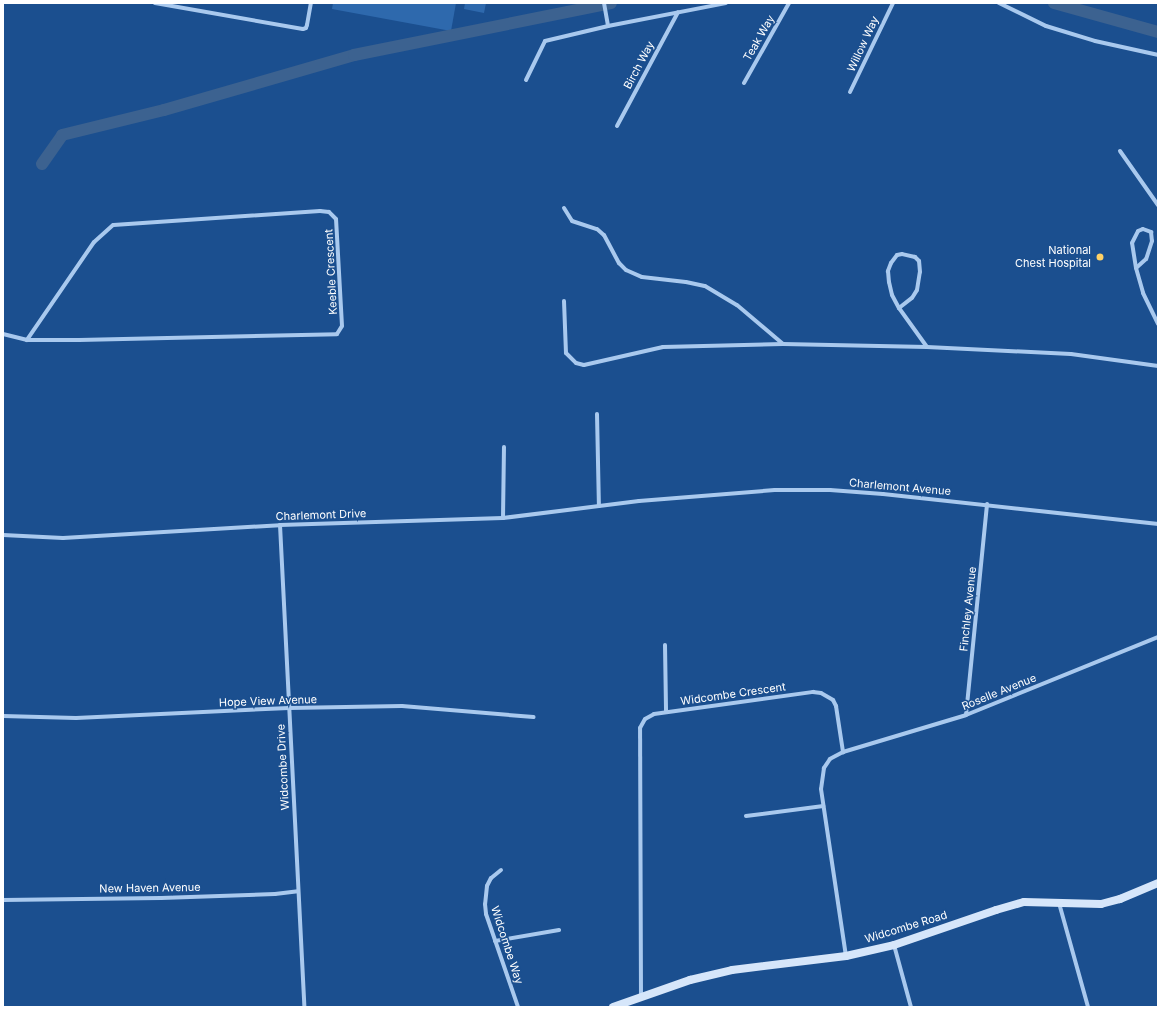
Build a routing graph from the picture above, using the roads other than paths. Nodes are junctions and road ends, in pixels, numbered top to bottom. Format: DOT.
graph roads {
  1 [pos="155,3"];
  2 [pos="312,3"];
  3 [pos="604,3"];
  4 [pos="726,3"];
  5 [pos="789,3"];
  6 [pos="892,3"];
  7 [pos="999,3"];
  8 [pos="178,5"];
  9 [pos="678,12"];
  10 [pos="608,26"];
  11 [pos="1158,55"];
  12 [pos="526,80"];
  13 [pos="744,83"];
  14 [pos="850,92"];
  15 [pos="617,126"];
  16 [pos="1120,151"];
  17 [pos="1158,205"];
  18 [pos="564,208"];
  19 [pos="1136,268"];
  20 [pos="564,301"];
  21 [pos="899,308"];
  22 [pos="1158,324"];
  23 [pos="3,334"];
  24 [pos="27,340"];
  25 [pos="783,344"];
  26 [pos="927,347"];
  27 [pos="1158,366"];
  28 [pos="597,414"];
  29 [pos="504,446"];
  30 [pos="639,501"];
  31 [pos="987,504"];
  32 [pos="599,506"];
  33 [pos="503,518"];
  34 [pos="1158,524"];
  35 [pos="280,525"];
  36 [pos="3,536"];
  37 [pos="1158,637"];
  38 [pos="665,645"];
  39 [pos="289,708"];
  40 [pos="666,712"];
  41 [pos="966,715"];
  42 [pos="3,716"];
  43 [pos="534,717"];
  44 [pos="842,752"];
  45 [pos="823,806"];
  46 [pos="746,816"];
  47 [pos="501,870"];
  48 [pos="1158,883"];
  49 [pos="298,891"];
  50 [pos="3,900"];
  51 [pos="1059,903"];
  52 [pos="559,930"];
  53 [pos="495,941"];
  54 [pos="894,945"];
  55 [pos="846,956"];
  56 [pos="641,997"];
  57 [pos="304,1007"];
  58 [pos="518,1007"];
  59 [pos="613,1007"];
  60 [pos="911,1007"];
  61 [pos="1088,1007"];
  1 -- 8 [label="street"];
  2 -- 8 [label="street"];
  3 -- 10 [label="street"];
  4 -- 9 [label="street"];
  5 -- 13 [label="street, Teak Way"];
  6 -- 14 [label="street, Willow Way"];
  7 -- 11 [label="street"];
  9 -- 10 [label="street"];
  9 -- 15 [label="street, Birch Way"];
  10 -- 12 [label="street"];
  16 -- 17 [label="street"];
  18 -- 25 [label="street"];
  19 -- 19 [label="street"];
  19 -- 22 [label="street"];
  20 -- 25 [label="street"];
  21 -- 21 [label="street"];
  21 -- 26 [label="street"];
  23 -- 24 [label="street, Keeble Crescent"];
  24 -- 24 [label="street, Keeble Crescent"];
  25 -- 26 [label="street"];
  26 -- 27 [label="street"];
  28 -- 32 [label="street"];
  29 -- 33 [label="street"];
  30 -- 31 [label="street, Charlemont Avenue"];
  30 -- 32 [label="street, Charlemont Drive"];
  31 -- 34 [label="street, Charlemont Avenue"];
  31 -- 41 [label="street, Finchley Avenue"];
  32 -- 33 [label="street, Charlemont Drive"];
  33 -- 35 [label="street, Charlemont Drive"];
  35 -- 36 [label="street, Charlemont Drive"];
  35 -- 39 [label="street, Widcombe Drive"];
  37 -- 41 [label="street, Roselle Avenue"];
  38 -- 40 [label="street"];
  39 -- 42 [label="street, Hope View Avenue"];
  39 -- 43 [label="street, Hope View Avenue"];
  39 -- 49 [label="street, Widcombe Drive"];
  40 -- 44 [label="street, Widcombe Crescent"];
  40 -- 56 [label="street, Widcombe Crescent"];
  41 -- 44 [label="street, Roselle Avenue"];
  44 -- 45 [label="street"];
  45 -- 46 [label="street"];
  45 -- 55 [label="street"];
  47 -- 53 [label="street, Widcombe Way"];
  48 -- 51 [label="street, Widcombe Road"];
  49 -- 50 [label="street, New Haven Avenue"];
  49 -- 57 [label="street, Widcombe Drive"];
  51 -- 54 [label="street, Widcombe Road"];
  51 -- 61 [label="street"];
  52 -- 53 [label="street"];
  53 -- 58 [label="street, Widcombe Way"];
  54 -- 55 [label="street, Widcombe Road"];
  54 -- 60 [label="street"];
  55 -- 56 [label="street, Widcombe Road"];
  56 -- 59 [label="street, Widcombe Road"];
}
